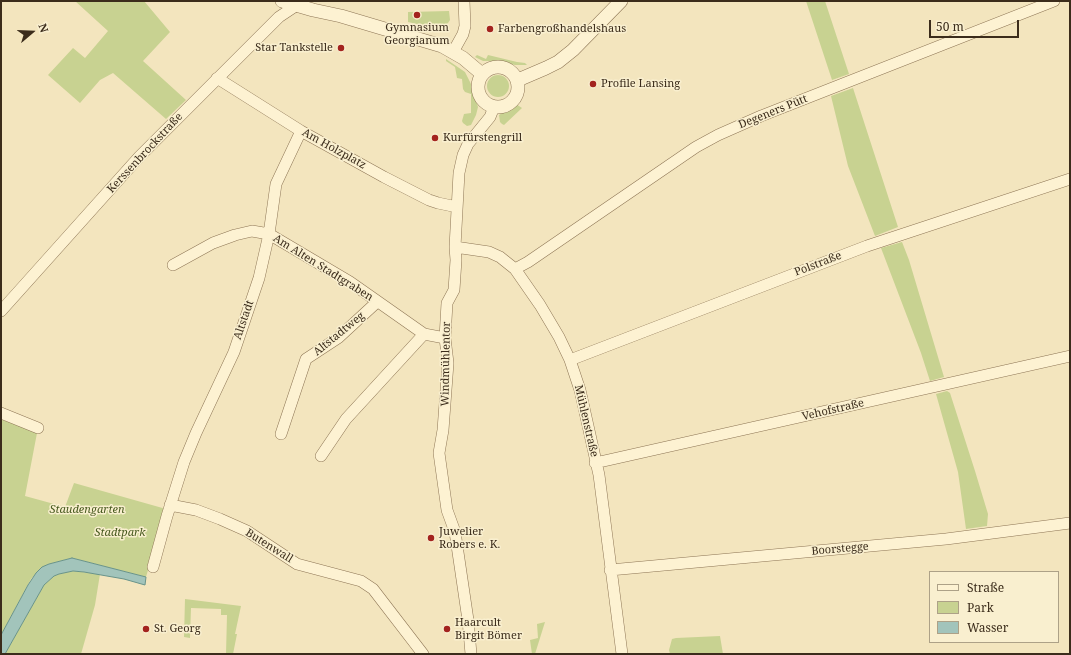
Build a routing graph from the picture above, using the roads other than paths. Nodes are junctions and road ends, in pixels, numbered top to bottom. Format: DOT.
graph roads {
  1 [pos="282,1"];
  2 [pos="464,1"];
  3 [pos="621,1"];
  4 [pos="1054,1"];
  5 [pos="297,5"];
  6 [pos="453,52"];
  7 [pos="482,74"];
  8 [pos="218,78"];
  9 [pos="518,80"];
  10 [pos="494,107"];
  11 [pos="301,131"];
  12 [pos="1070,179"];
  13 [pos="457,207"];
  14 [pos="269,234"];
  15 [pos="455,248"];
  16 [pos="173,265"];
  17 [pos="515,269"];
  18 [pos="377,302"];
  19 [pos="1,311"];
  20 [pos="424,334"];
  21 [pos="445,338"];
  22 [pos="1070,356"];
  23 [pos="570,360"];
  24 [pos="1,413"];
  25 [pos="38,428"];
  26 [pos="280,434"];
  27 [pos="321,456"];
  28 [pos="595,464"];
  29 [pos="170,505"];
  30 [pos="1070,523"];
  31 [pos="153,567"];
  32 [pos="610,570"];
  33 [pos="424,654"];
  34 [pos="472,654"];
  35 [pos="622,654"];
  1 -- 5 [label="street"];
  2 -- 6 [label="street"];
  3 -- 9 [label="street"];
  4 -- 17 [label="street, Degeners Pütt"];
  5 -- 6 [label="street"];
  5 -- 8 [label="street, Kerssenbrockstraße"];
  6 -- 7 [label="street"];
  7 -- 9 [label="street"];
  7 -- 10 [label="street"];
  8 -- 11 [label="street, Am Holzplatz"];
  8 -- 19 [label="street, Kerssenbrockstraße"];
  9 -- 10 [label="street"];
  10 -- 13 [label="street, Windmühlentor"];
  11 -- 13 [label="street, Am Holzplatz"];
  11 -- 14 [label="street, Altstadt"];
  12 -- 23 [label="street, Polstraße"];
  13 -- 15 [label="street, Windmühlentor"];
  14 -- 16 [label="street, Am Alten Stadtgraben"];
  14 -- 18 [label="street, Am Alten Stadtgraben"];
  14 -- 29 [label="street, Altstadt"];
  15 -- 17 [label="street, Mühlenstraße"];
  15 -- 21 [label="street, Windmühlentor"];
  17 -- 23 [label="street, Mühlenstraße"];
  18 -- 20 [label="street, Am Alten Stadtgraben"];
  18 -- 26 [label="street, Altstadtweg"];
  20 -- 21 [label="street, Am Alten Stadtgraben"];
  20 -- 27 [label="street"];
  21 -- 34 [label="street, Windmühlentor"];
  22 -- 28 [label="street, Vehofstraße"];
  23 -- 28 [label="street, Mühlenstraße"];
  24 -- 25 [label="street"];
  28 -- 32 [label="street, Mühlenstraße"];
  29 -- 31 [label="street"];
  29 -- 33 [label="street, Butenwall"];
  30 -- 32 [label="street, Boorstegge"];
  32 -- 35 [label="street, Mühlenstraße"];
}
